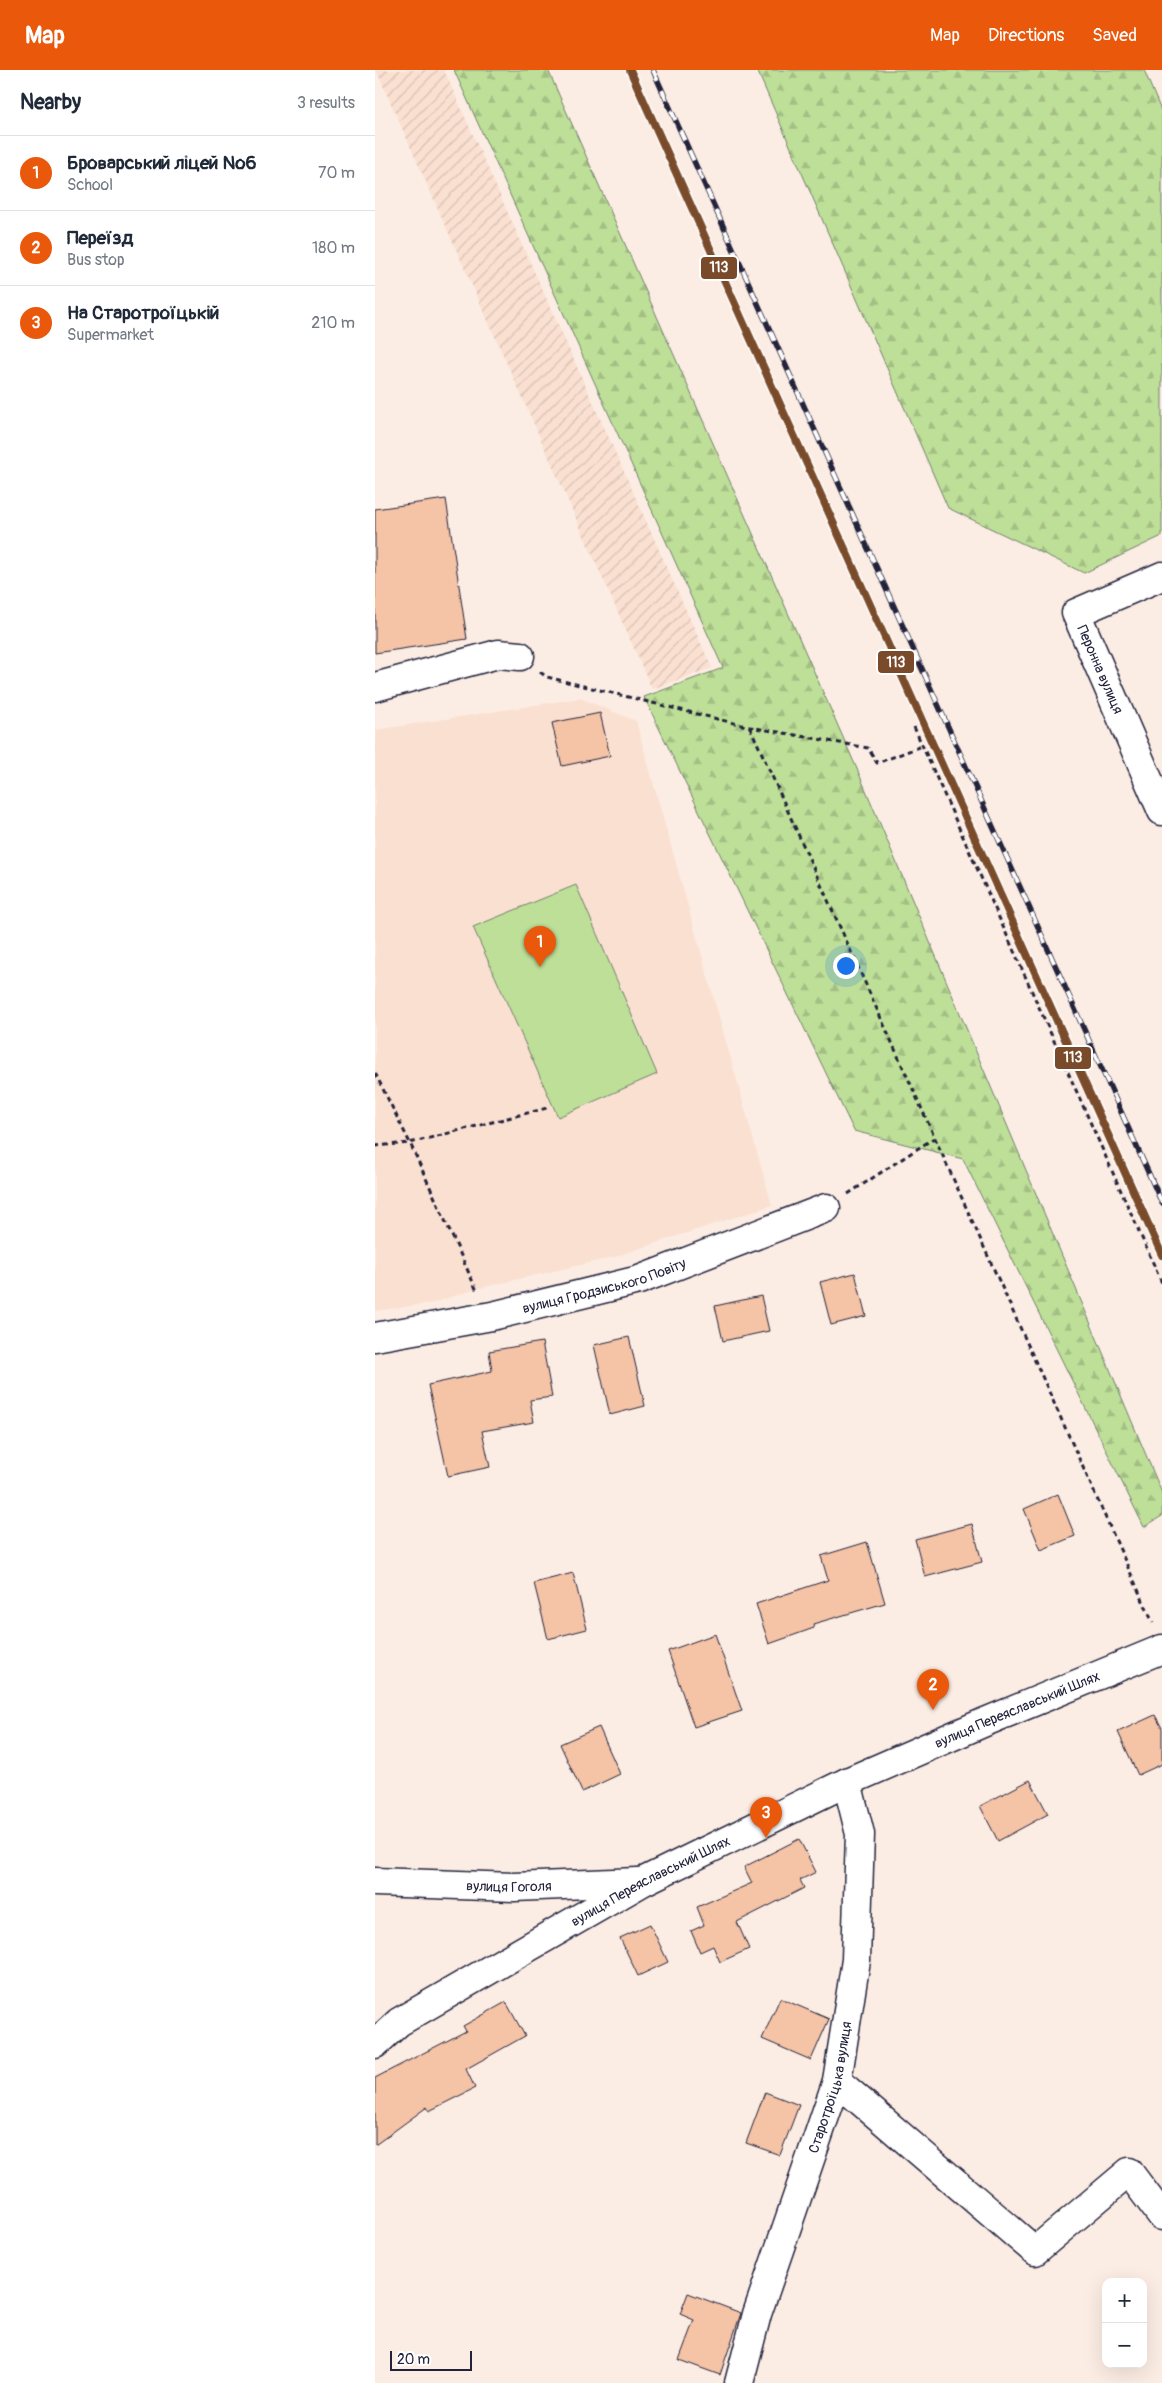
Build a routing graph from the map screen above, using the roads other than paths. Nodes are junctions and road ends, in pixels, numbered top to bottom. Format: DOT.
graph roads {
  1 [pos="1162,576"];
  2 [pos="520,656"];
  3 [pos="375,688"];
  4 [pos="1162,811"];
  5 [pos="827,1208"];
  6 [pos="375,1337"];
  7 [pos="1159,1638"];
  8 [pos="847,1782"];
  9 [pos="375,1882"];
  10 [pos="642,1882"];
  11 [pos="375,2044"];
  12 [pos="837,2081"];
  13 [pos="1162,2216"];
  14 [pos="739,2383"];
  1 -- 4 [label="street, Перонна вулиця"];
  2 -- 3 [label="street"];
  5 -- 6 [label="street, вулиця Гродзиського Повіту"];
  7 -- 8 [label="street, вулиця Переяславський Шлях"];
  8 -- 10 [label="street, вулиця Переяславський Шлях"];
  8 -- 12 [label="street, Старотроїцька вулиця"];
  9 -- 10 [label="street, вулиця Гоголя"];
  10 -- 11 [label="street, вулиця Переяславський Шлях"];
  12 -- 13 [label="street"];
  12 -- 14 [label="street, Старотроїцька вулиця"];
}
